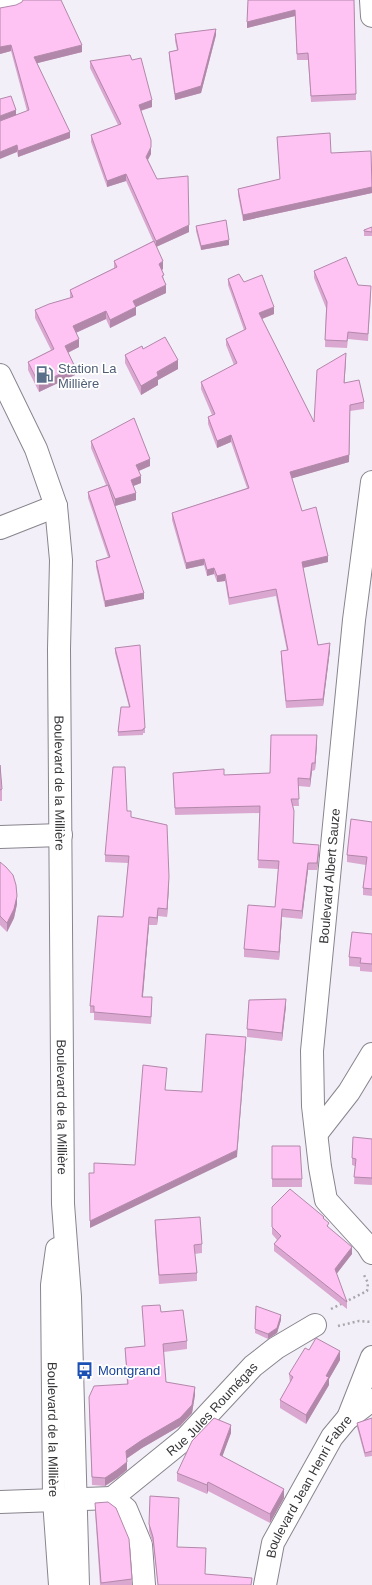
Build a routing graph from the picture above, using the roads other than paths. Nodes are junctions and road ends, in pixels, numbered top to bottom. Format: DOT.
graph roads {
  1 [pos="13,0"];
  2 [pos="371,0"];
  3 [pos="0,3"];
  4 [pos="372,16"];
  5 [pos="0,375"];
  6 [pos="372,482"];
  7 [pos="56,506"];
  8 [pos="0,528"];
  9 [pos="60,835"];
  10 [pos="0,837"];
  11 [pos="370,1063"];
  12 [pos="316,1133"];
  13 [pos="367,1263"];
  14 [pos="315,1325"];
  15 [pos="372,1357"];
  16 [pos="372,1400"];
  17 [pos="347,1419"];
  18 [pos="112,1498"];
  19 [pos="64,1500"];
  20 [pos="0,1502"];
  21 [pos="60,1585"];
  22 [pos="78,1585"];
  23 [pos="144,1585"];
  24 [pos="265,1585"];
  1 -- 3 [label="street"];
  2 -- 4 [label="street"];
  5 -- 7 [label="street, Boulevard de la Millière"];
  6 -- 12 [label="street, Boulevard Albert Sauze"];
  7 -- 8 [label="street"];
  7 -- 9 [label="street, Boulevard de la Millière"];
  9 -- 10 [label="street"];
  9 -- 19 [label="street, Boulevard de la Millière"];
  11 -- 12 [label="street"];
  12 -- 13 [label="street, Boulevard Albert Sauze"];
  14 -- 18 [label="street, Rue Jules Roumégas"];
  15 -- 17 [label="street"];
  16 -- 17 [label="street, Boulevard Jean Henri Fabre"];
  17 -- 24 [label="street, Boulevard Jean Henri Fabre"];
  18 -- 19 [label="street"];
  18 -- 23 [label="street"];
  19 -- 20 [label="street"];
  19 -- 21 [label="street, Boulevard de la Millière"];
  19 -- 22 [label="street, Boulevard de la Millière"];
}
